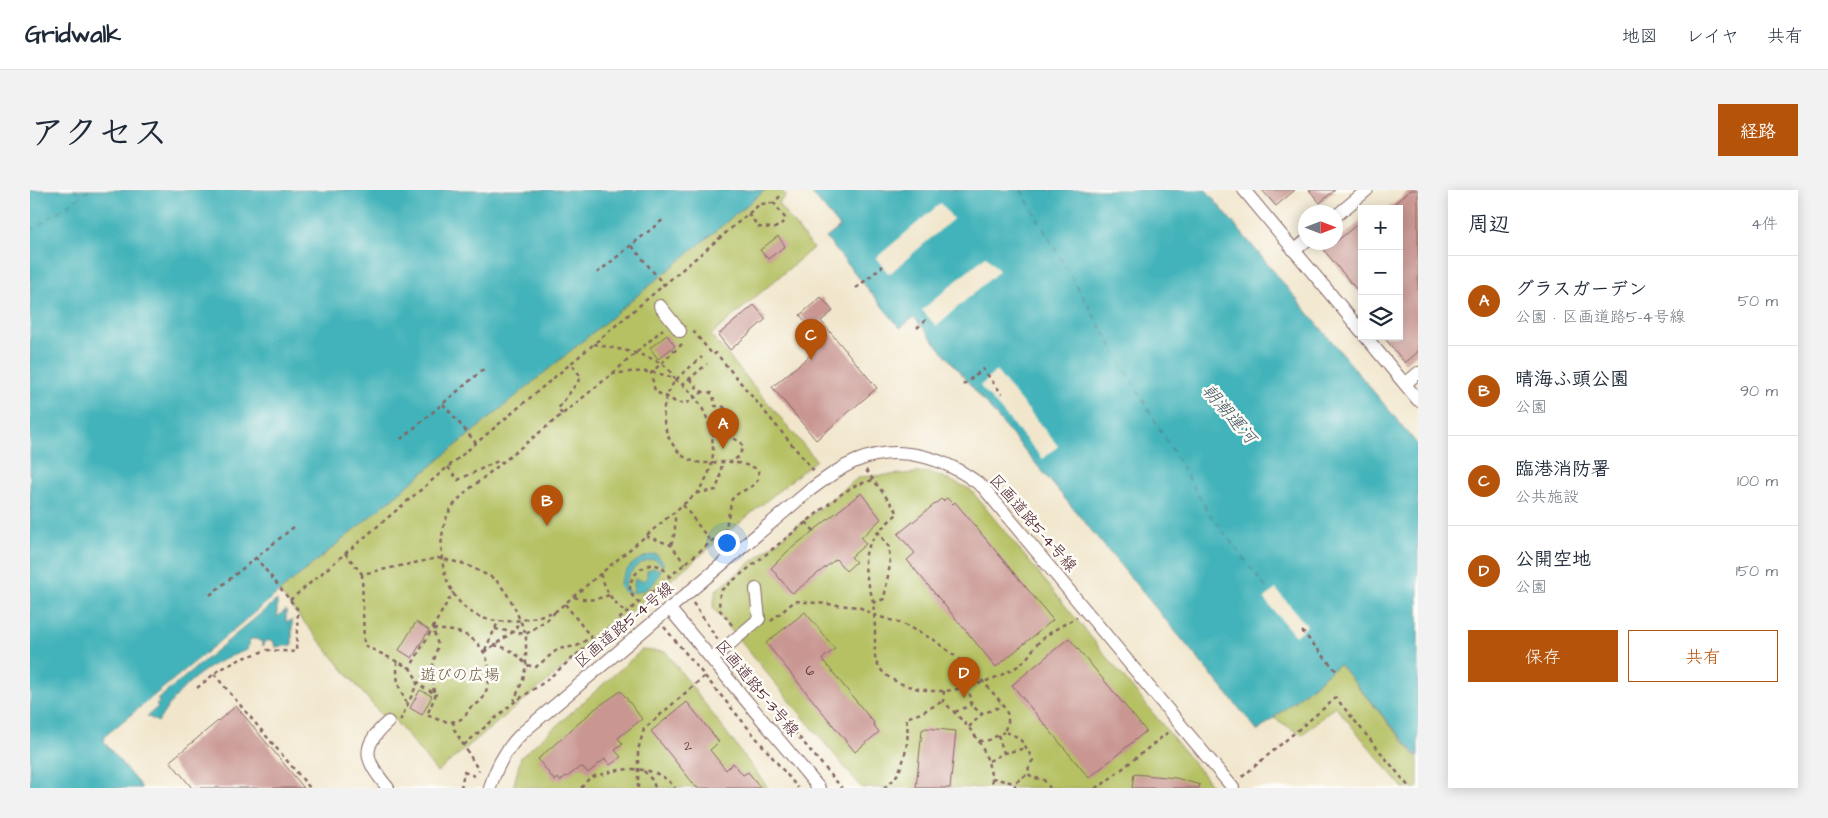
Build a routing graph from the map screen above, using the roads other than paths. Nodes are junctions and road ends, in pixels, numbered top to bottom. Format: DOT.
graph roads {
  1 [pos="1244,190"];
  2 [pos="1367,190"];
  3 [pos="1343,210"];
  4 [pos="1298,248"];
  5 [pos="1294,251"];
  6 [pos="662,301"];
  7 [pos="1358,327"];
  8 [pos="683,330"];
  9 [pos="1368,340"];
  10 [pos="1418,373"];
  11 [pos="1405,384"];
  12 [pos="1418,400"];
  13 [pos="756,589"];
  14 [pos="669,608"];
  15 [pos="714,662"];
  16 [pos="394,722"];
  17 [pos="388,788"];
  18 [pos="490,788"];
  19 [pos="819,788"];
  20 [pos="1233,788"];
  1 -- 5 [label="street"];
  2 -- 3 [label="street"];
  4 -- 5 [label="street"];
  5 -- 7 [label="street"];
  6 -- 8 [label="street"];
  9 -- 11 [label="street"];
  10 -- 11 [label="street"];
  11 -- 12 [label="street"];
  13 -- 15 [label="street"];
  14 -- 15 [label="street, 区画道路5-3号線"];
  14 -- 18 [label="street, 区画道路5-4号線"];
  14 -- 20 [label="street, 区画道路5-4号線"];
  15 -- 19 [label="street, 区画道路5-3号線"];
  16 -- 17 [label="street"];
}
